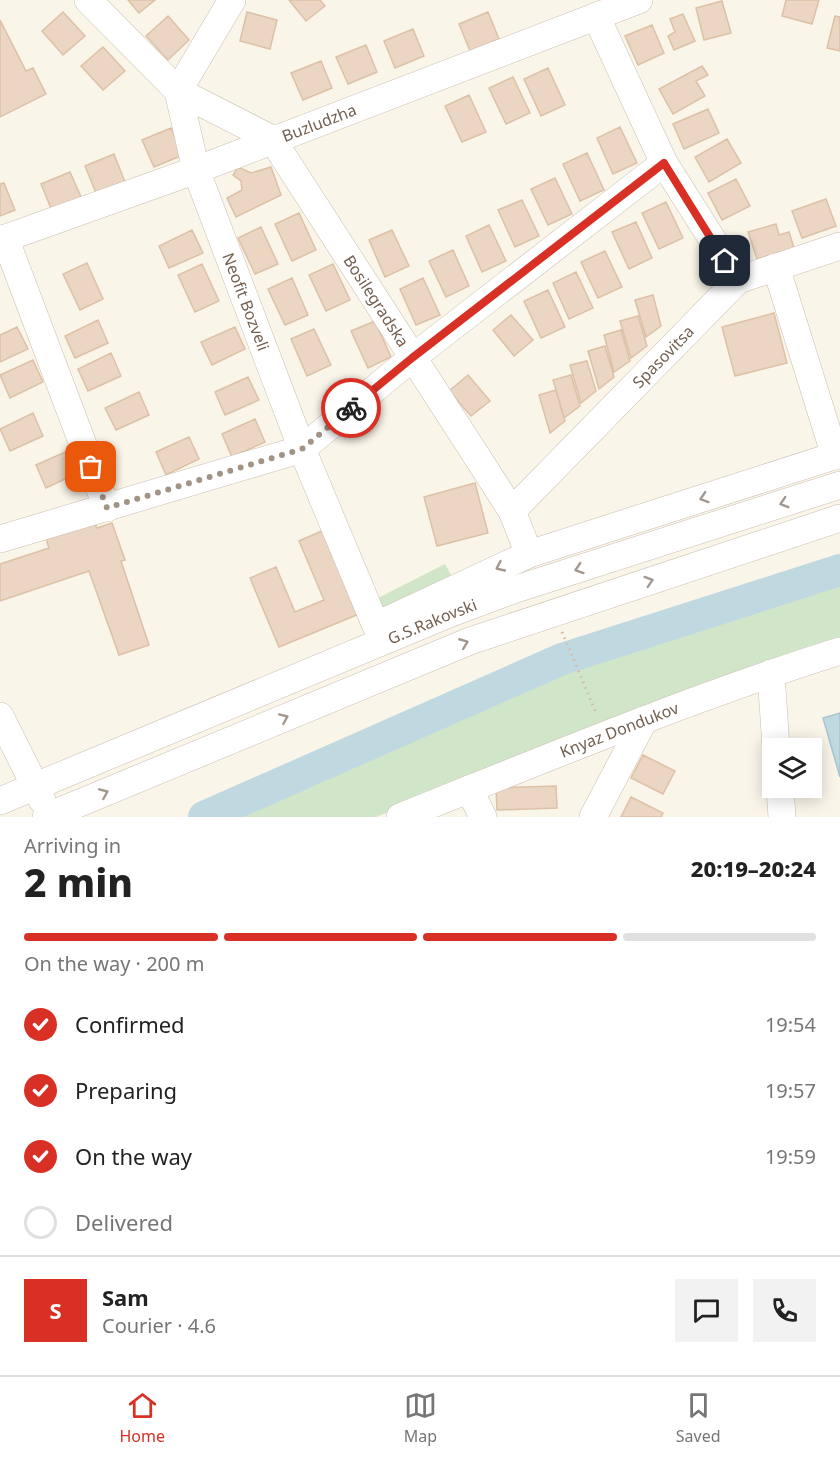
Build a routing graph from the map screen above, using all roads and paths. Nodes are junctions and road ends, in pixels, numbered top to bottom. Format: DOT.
graph roads {
  1 [pos="88,0"];
  2 [pos="232,0"];
  3 [pos="639,0"];
  4 [pos="596,16"];
  5 [pos="178,91"];
  6 [pos="272,140"];
  7 [pos="664,163"];
  8 [pos="196,170"];
  9 [pos="2,239"];
  10 [pos="840,246"];
  11 [pos="776,267"];
  12 [pos="738,280"];
  13 [pos="412,358"];
  14 [pos="302,449"];
  15 [pos="838,455"];
  16 [pos="840,485"];
  17 [pos="107,508"];
  18 [pos="512,511"];
  19 [pos="840,518"];
  20 [pos="0,539"];
  21 [pos="529,554"];
  22 [pos="376,626"];
  23 [pos="561,630"];
  24 [pos="840,651"];
  25 [pos="771,673"];
  26 [pos="0,716"];
  27 [pos="644,720"];
  28 [pos="606,735"];
  29 [pos="776,738"];
  30 [pos="148,739"];
  31 [pos="35,786"];
  32 [pos="469,789"];
  33 [pos="781,798"];
  34 [pos="3,804"];
  35 [pos="49,816"];
  36 [pos="400,817"];
  37 [pos="483,817"];
  38 [pos="593,817"];
  39 [pos="782,817"];
  1 -- 5 [label="street"];
  2 -- 5 [label="street"];
  3 -- 4 [label="street, Buzludzha"];
  4 -- 6 [label="street, Buzludzha"];
  4 -- 7 [label="street"];
  5 -- 6 [label="street, Bosilegradska"];
  5 -- 8 [label="street, Neofit Bozveli"];
  6 -- 8 [label="street, Buzludzha"];
  6 -- 13 [label="street, Bosilegradska"];
  7 -- 12 [label="street"];
  7 -- 13 [label="street"];
  8 -- 9 [label="street, Buzludzha"];
  8 -- 14 [label="street, Neofit Bozveli"];
  9 -- 17 [label="street"];
  10 -- 11 [label="street, Spasovitsa"];
  11 -- 12 [label="street, Spasovitsa"];
  11 -- 15 [label="street"];
  12 -- 18 [label="street, Spasovitsa"];
  13 -- 14 [label="street"];
  13 -- 18 [label="street, Bosilegradska"];
  14 -- 17 [label="street"];
  14 -- 22 [label="street, Neofit Bozveli"];
  15 -- 21 [label="street, one-way"];
  16 -- 30 [label="street, G.S.Rakovski, one-way"];
  17 -- 20 [label="street"];
  18 -- 21 [label="street, Bosilegradska"];
  35 -- 19 [label="street, G.S.Rakovski, one-way"];
  21 -- 22 [label="street, one-way"];
  22 -- 30 [label="street"];
  23 -- 28 [label="path"];
  24 -- 25 [label="street, Knyaz Dondukov"];
  25 -- 27 [label="street, Knyaz Dondukov"];
  25 -- 29 [label="street"];
  26 -- 31 [label="street"];
  27 -- 28 [label="street, Knyaz Dondukov"];
  27 -- 38 [label="street"];
  28 -- 32 [label="street, Knyaz Dondukov"];
  30 -- 31 [label="street, G.S.Rakovski"];
  31 -- 34 [label="street, G.S.Rakovski"];
  31 -- 35 [label="street"];
  32 -- 36 [label="street, Knyaz Dondukov"];
  32 -- 37 [label="street"];
  33 -- 39 [label="street"];
}
